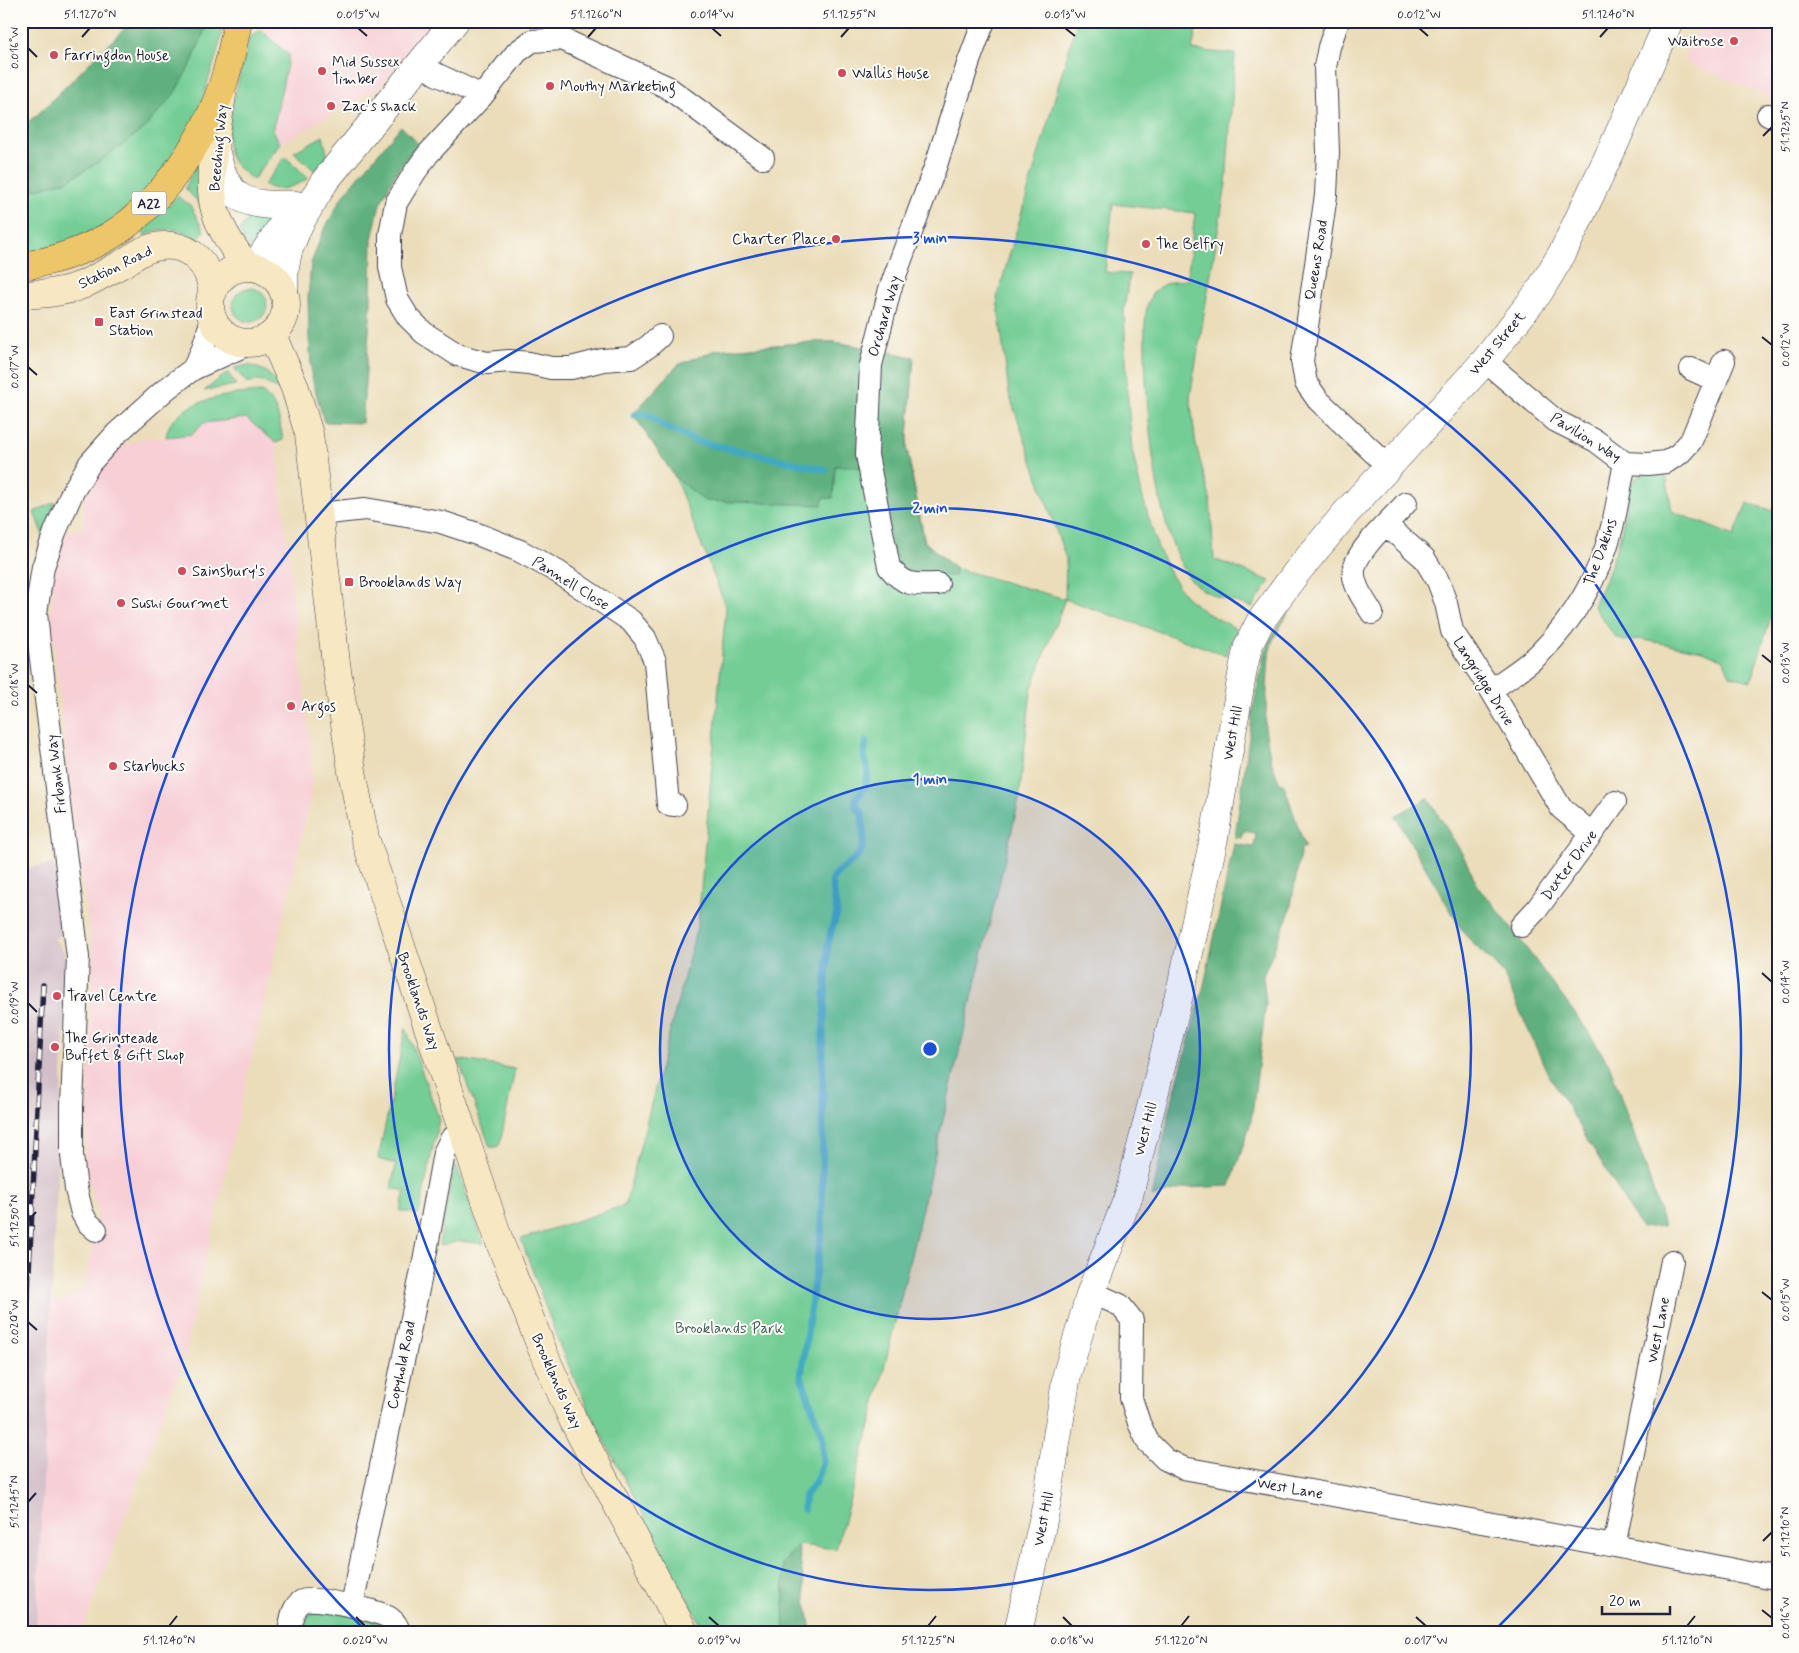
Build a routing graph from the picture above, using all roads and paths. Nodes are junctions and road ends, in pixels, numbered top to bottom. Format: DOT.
graph roads {
  1 [pos="238,21"];
  2 [pos="454,21"];
  3 [pos="984,21"];
  4 [pos="1338,21"];
  5 [pos="1669,21"];
  6 [pos="421,64"];
  7 [pos="224,81"];
  8 [pos="482,96"];
  9 [pos="215,149"];
  10 [pos="763,158"];
  11 [pos="324,182"];
  12 [pos="296,206"];
  13 [pos="21,266"];
  14 [pos="250,267"];
  15 [pos="284,291"];
  16 [pos="213,292"];
  17 [pos="21,295"];
  18 [pos="212,319"];
  19 [pos="660,336"];
  20 [pos="261,339"];
  21 [pos="1485,361"];
  22 [pos="193,369"];
  23 [pos="1692,369"];
  24 [pos="1625,463"];
  25 [pos="1388,466"];
  26 [pos="1406,503"];
  27 [pos="318,514"];
  28 [pos="1386,525"];
  29 [pos="938,584"];
  30 [pos="1372,613"];
  31 [pos="1260,622"];
  32 [pos="1491,690"];
  33 [pos="1615,802"];
  34 [pos="674,805"];
  35 [pos="1592,834"];
  36 [pos="1521,926"];
  37 [pos="464,1133"];
  38 [pos="96,1230"];
  39 [pos="1672,1261"];
  40 [pos="1090,1292"];
  41 [pos="1614,1546"];
  42 [pos="1769,1577"];
  43 [pos="352,1605"];
  44 [pos="288,1632"];
  45 [pos="399,1632"];
  46 [pos="684,1632"];
  47 [pos="1018,1632"];
  1 -- 7 [label="highway, Beeching Way / A22"];
  2 -- 6 [label="street"];
  3 -- 29 [label="street, Orchard Way"];
  4 -- 25 [label="street, Queens Road"];
  5 -- 21 [label="street, West Street"];
  6 -- 8 [label="street"];
  6 -- 11 [label="street"];
  7 -- 9 [label="main road, Beeching Way"];
  7 -- 13 [label="highway, Beeching Way / A22"];
  8 -- 10 [label="street"];
  8 -- 19 [label="street"];
  9 -- 12 [label="street"];
  9 -- 14 [label="main road, Beeching Way"];
  11 -- 12 [label="street"];
  11 -- 15 [label="street"];
  12 -- 14 [label="street"];
  14 -- 15 [label="main road"];
  14 -- 16 [label="main road"];
  15 -- 20 [label="main road"];
  16 -- 17 [label="main road, Station Road"];
  16 -- 18 [label="main road"];
  18 -- 20 [label="main road"];
  18 -- 22 [label="street, Firbank Way"];
  20 -- 22 [label="street, Firbank Way"];
  20 -- 27 [label="main road, Brooklands Way"];
  21 -- 24 [label="street, Pavilion Way"];
  21 -- 25 [label="street, West Street"];
  22 -- 38 [label="street, Firbank Way"];
  23 -- 24 [label="street, Pavilion Way"];
  24 -- 32 [label="street, The Dakins"];
  25 -- 31 [label="street, West Street"];
  26 -- 28 [label="street"];
  27 -- 34 [label="street, Pannell Close"];
  27 -- 37 [label="main road, Brooklands Way"];
  28 -- 30 [label="street"];
  28 -- 32 [label="street, Langridge Drive"];
  31 -- 40 [label="street, West Hill"];
  32 -- 35 [label="street, Langridge Drive"];
  33 -- 35 [label="street, Dexter Drive"];
  35 -- 36 [label="street, Dexter Drive"];
  37 -- 43 [label="street, Copyhold Road"];
  37 -- 46 [label="main road, Brooklands Way"];
  39 -- 41 [label="street, West Lane"];
  40 -- 41 [label="street, West Lane"];
  40 -- 47 [label="street, West Hill"];
  41 -- 42 [label="street, West Lane"];
  43 -- 44 [label="street"];
  43 -- 45 [label="street"];
}
